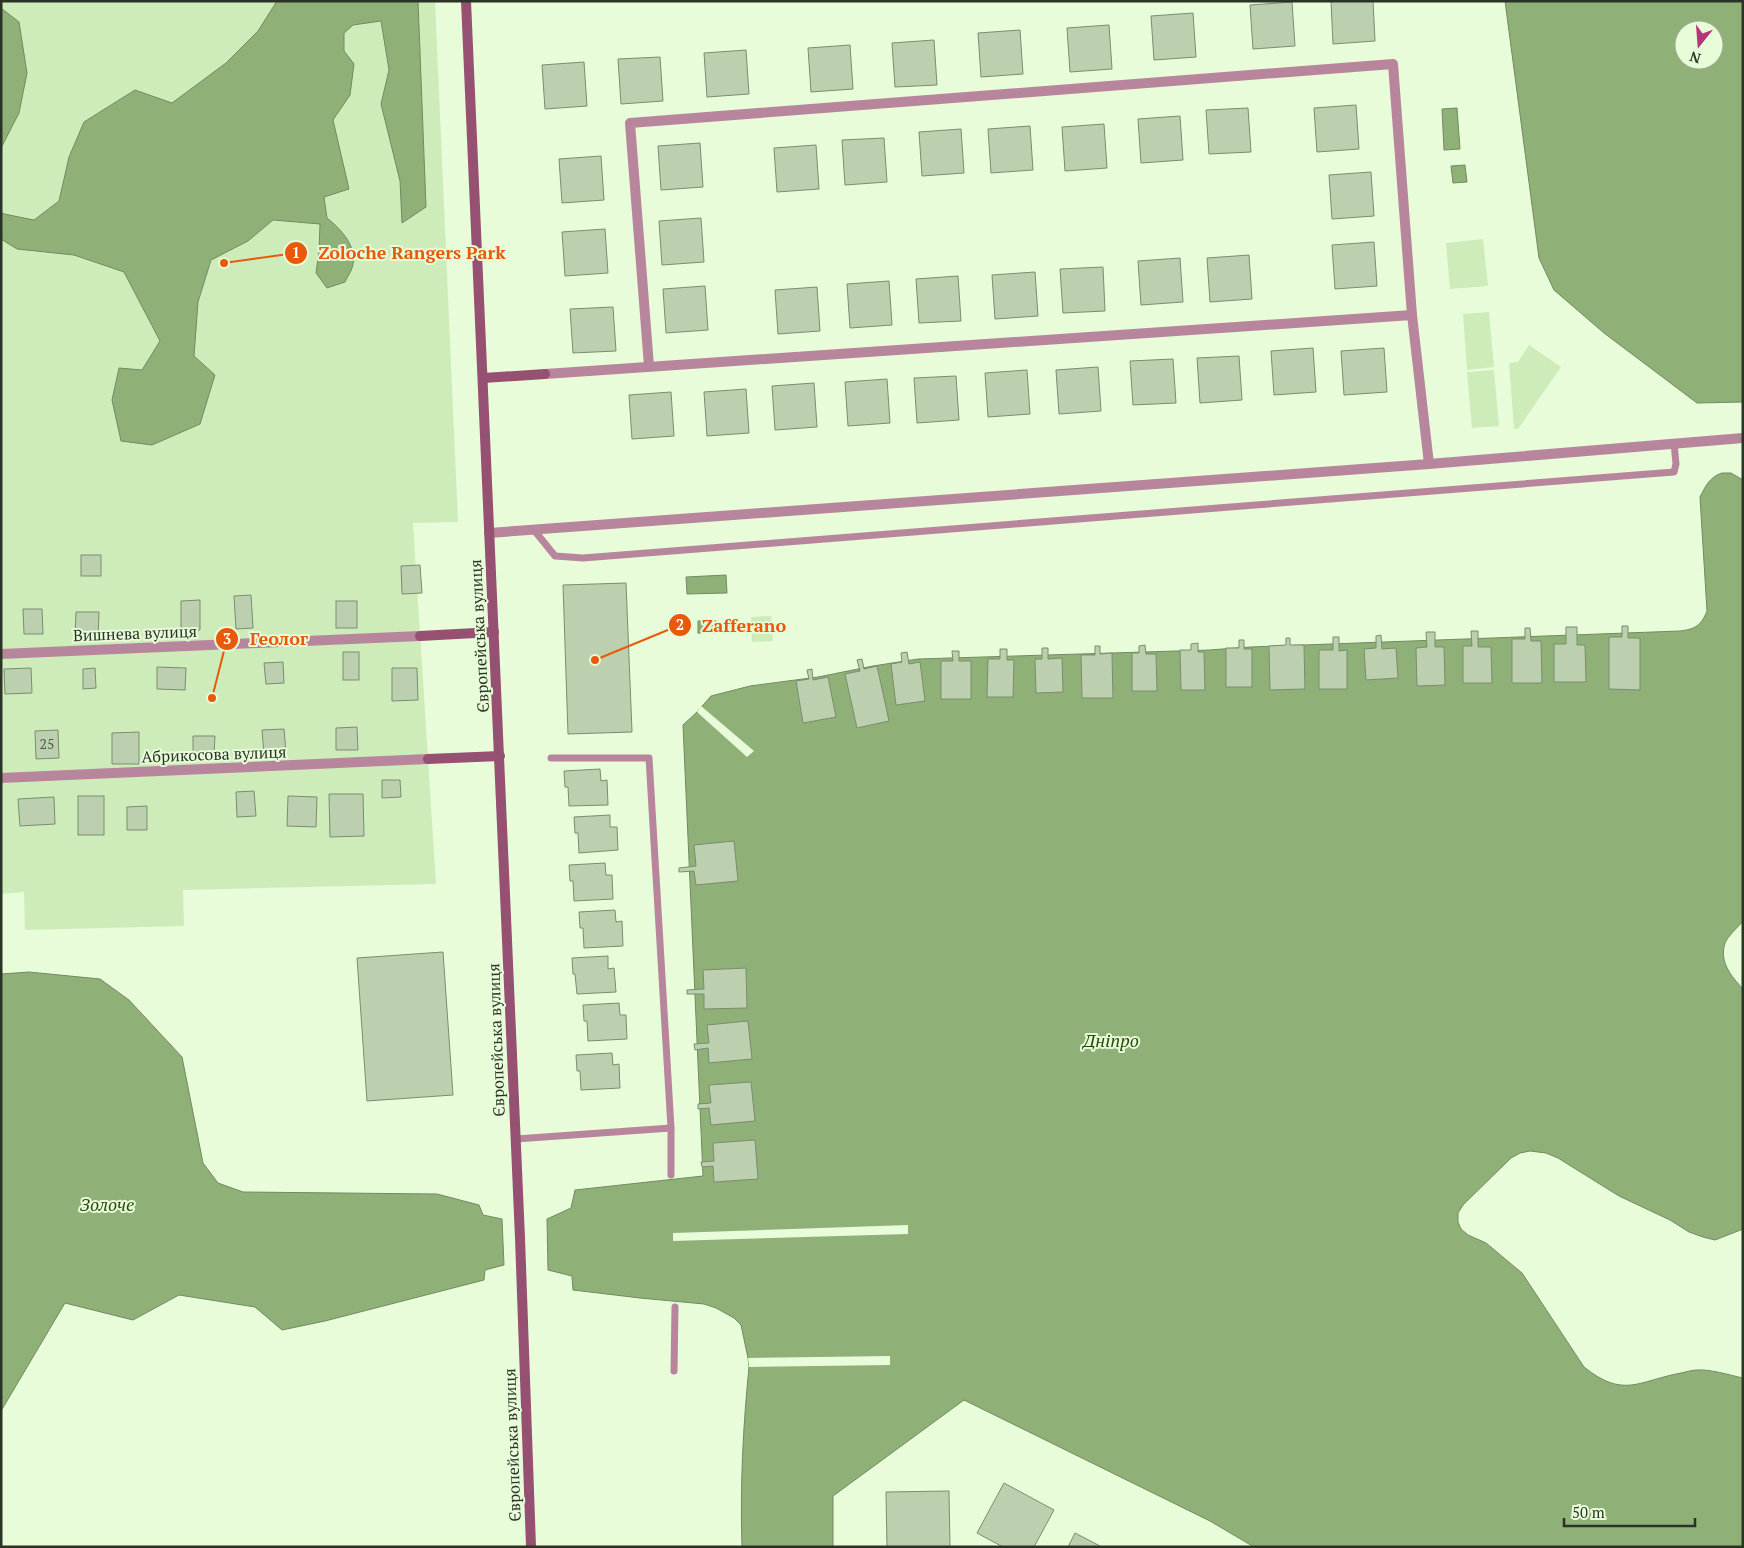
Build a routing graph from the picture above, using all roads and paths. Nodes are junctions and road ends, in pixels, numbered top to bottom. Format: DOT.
graph roads {
  1 [pos="466,1"];
  2 [pos="1412,315"];
  3 [pos="649,366"];
  4 [pos="483,378"];
  5 [pos="1743,438"];
  6 [pos="1674,443"];
  7 [pos="1429,464"];
  8 [pos="534,530"];
  9 [pos="489,533"];
  10 [pos="494,632"];
  11 [pos="1,654"];
  12 [pos="500,756"];
  13 [pos="551,758"];
  14 [pos="1,778"];
  15 [pos="671,1128"];
  16 [pos="516,1139"];
  17 [pos="671,1175"];
  18 [pos="675,1308"];
  19 [pos="674,1371"];
  20 [pos="531,1547"];
  1 -- 4 [label="street, Європейська вулиця"];
  2 -- 3 [label="street"];
  2 -- 3 [label="street"];
  2 -- 7 [label="street"];
  3 -- 4 [label="street"];
  4 -- 9 [label="street, Європейська вулиця"];
  5 -- 6 [label="street"];
  6 -- 7 [label="street"];
  6 -- 8 [label="lane"];
  7 -- 8 [label="street"];
  8 -- 9 [label="street"];
  9 -- 10 [label="street, Європейська вулиця"];
  10 -- 11 [label="street, Вишнева вулиця"];
  10 -- 12 [label="street, Європейська вулиця"];
  12 -- 14 [label="street, Абрикосова вулиця"];
  12 -- 16 [label="street, Європейська вулиця"];
  13 -- 15 [label="lane"];
  15 -- 16 [label="lane"];
  15 -- 17 [label="lane"];
  16 -- 20 [label="street, Європейська вулиця"];
  18 -- 19 [label="lane"];
}
